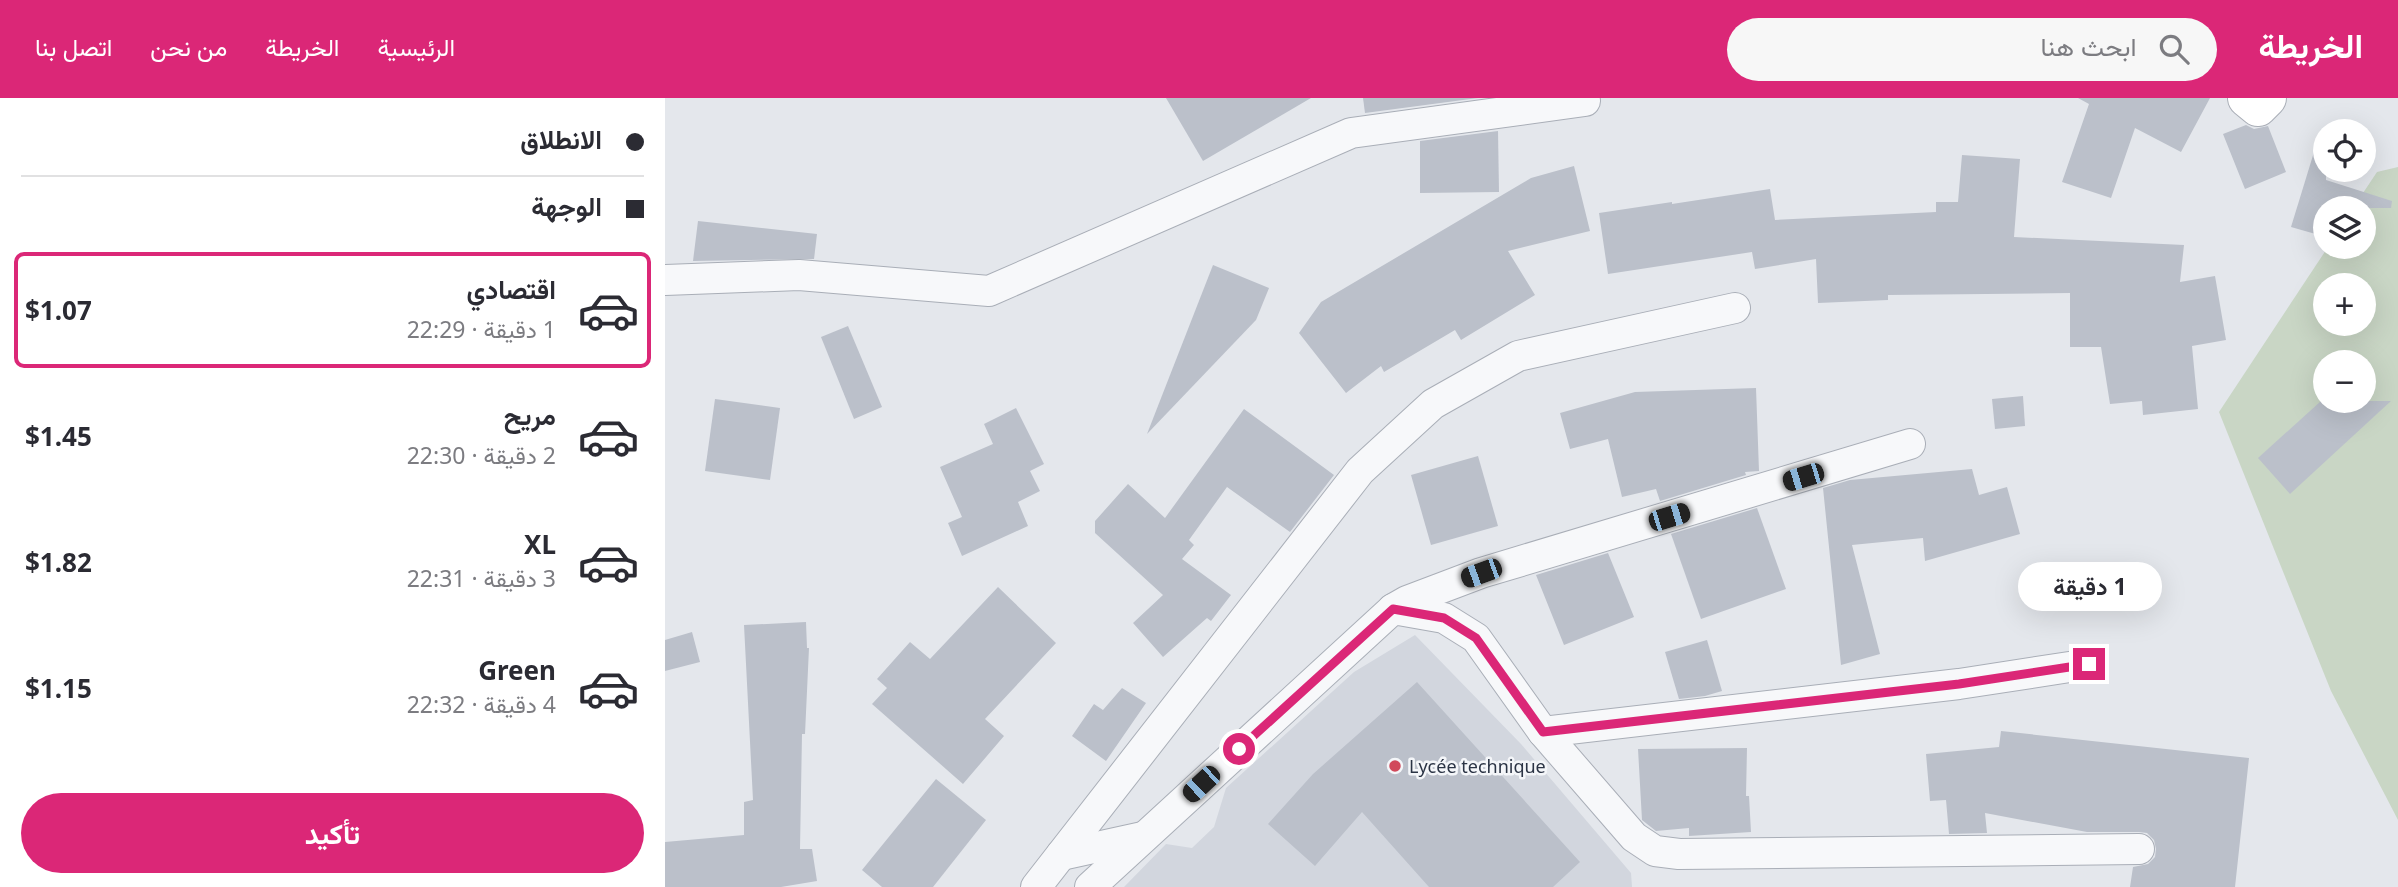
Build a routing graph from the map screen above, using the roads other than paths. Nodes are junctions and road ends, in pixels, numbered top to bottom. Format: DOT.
graph roads {
  1 [pos="2247,98"];
  2 [pos="2267,98"];
  3 [pos="1585,101"];
  4 [pos="665,280"];
  5 [pos="1735,308"];
  6 [pos="1910,444"];
  7 [pos="1393,609"];
  8 [pos="2089,664"];
  9 [pos="1543,732"];
  10 [pos="1143,837"];
  11 [pos="2139,849"];
  12 [pos="1062,855"];
  13 [pos="1036,887"];
  14 [pos="1090,887"];
  1 -- 2 [label="street"];
  3 -- 4 [label="street"];
  5 -- 12 [label="street"];
  6 -- 7 [label="street"];
  7 -- 9 [label="street"];
  7 -- 10 [label="street"];
  8 -- 9 [label="street"];
  9 -- 11 [label="street"];
  10 -- 12 [label="street"];
  10 -- 14 [label="street"];
  12 -- 13 [label="street"];
}
